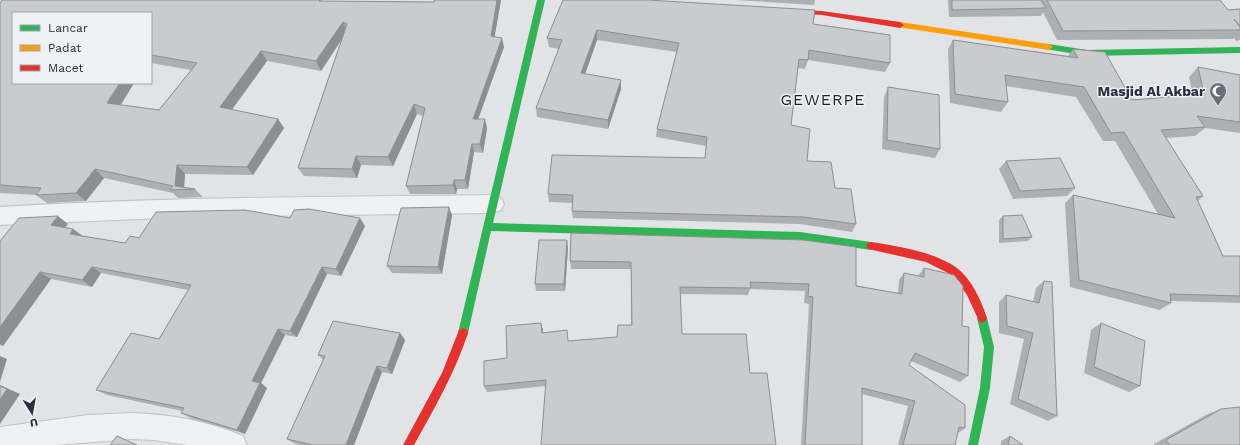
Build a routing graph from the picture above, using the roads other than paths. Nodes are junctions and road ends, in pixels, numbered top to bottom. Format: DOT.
graph roads {
  1 [pos="541,0"];
  2 [pos="775,10"];
  3 [pos="1240,50"];
  4 [pos="493,204"];
  5 [pos="0,216"];
  6 [pos="487,227"];
  7 [pos="0,440"];
  8 [pos="234,445"];
  9 [pos="408,445"];
  10 [pos="973,445"];
  1 -- 4 [label="main road"];
  2 -- 3 [label="main road"];
  4 -- 5 [label="street"];
  4 -- 6 [label="main road"];
  6 -- 9 [label="main road"];
  6 -- 10 [label="main road"];
  7 -- 8 [label="street"];
}
